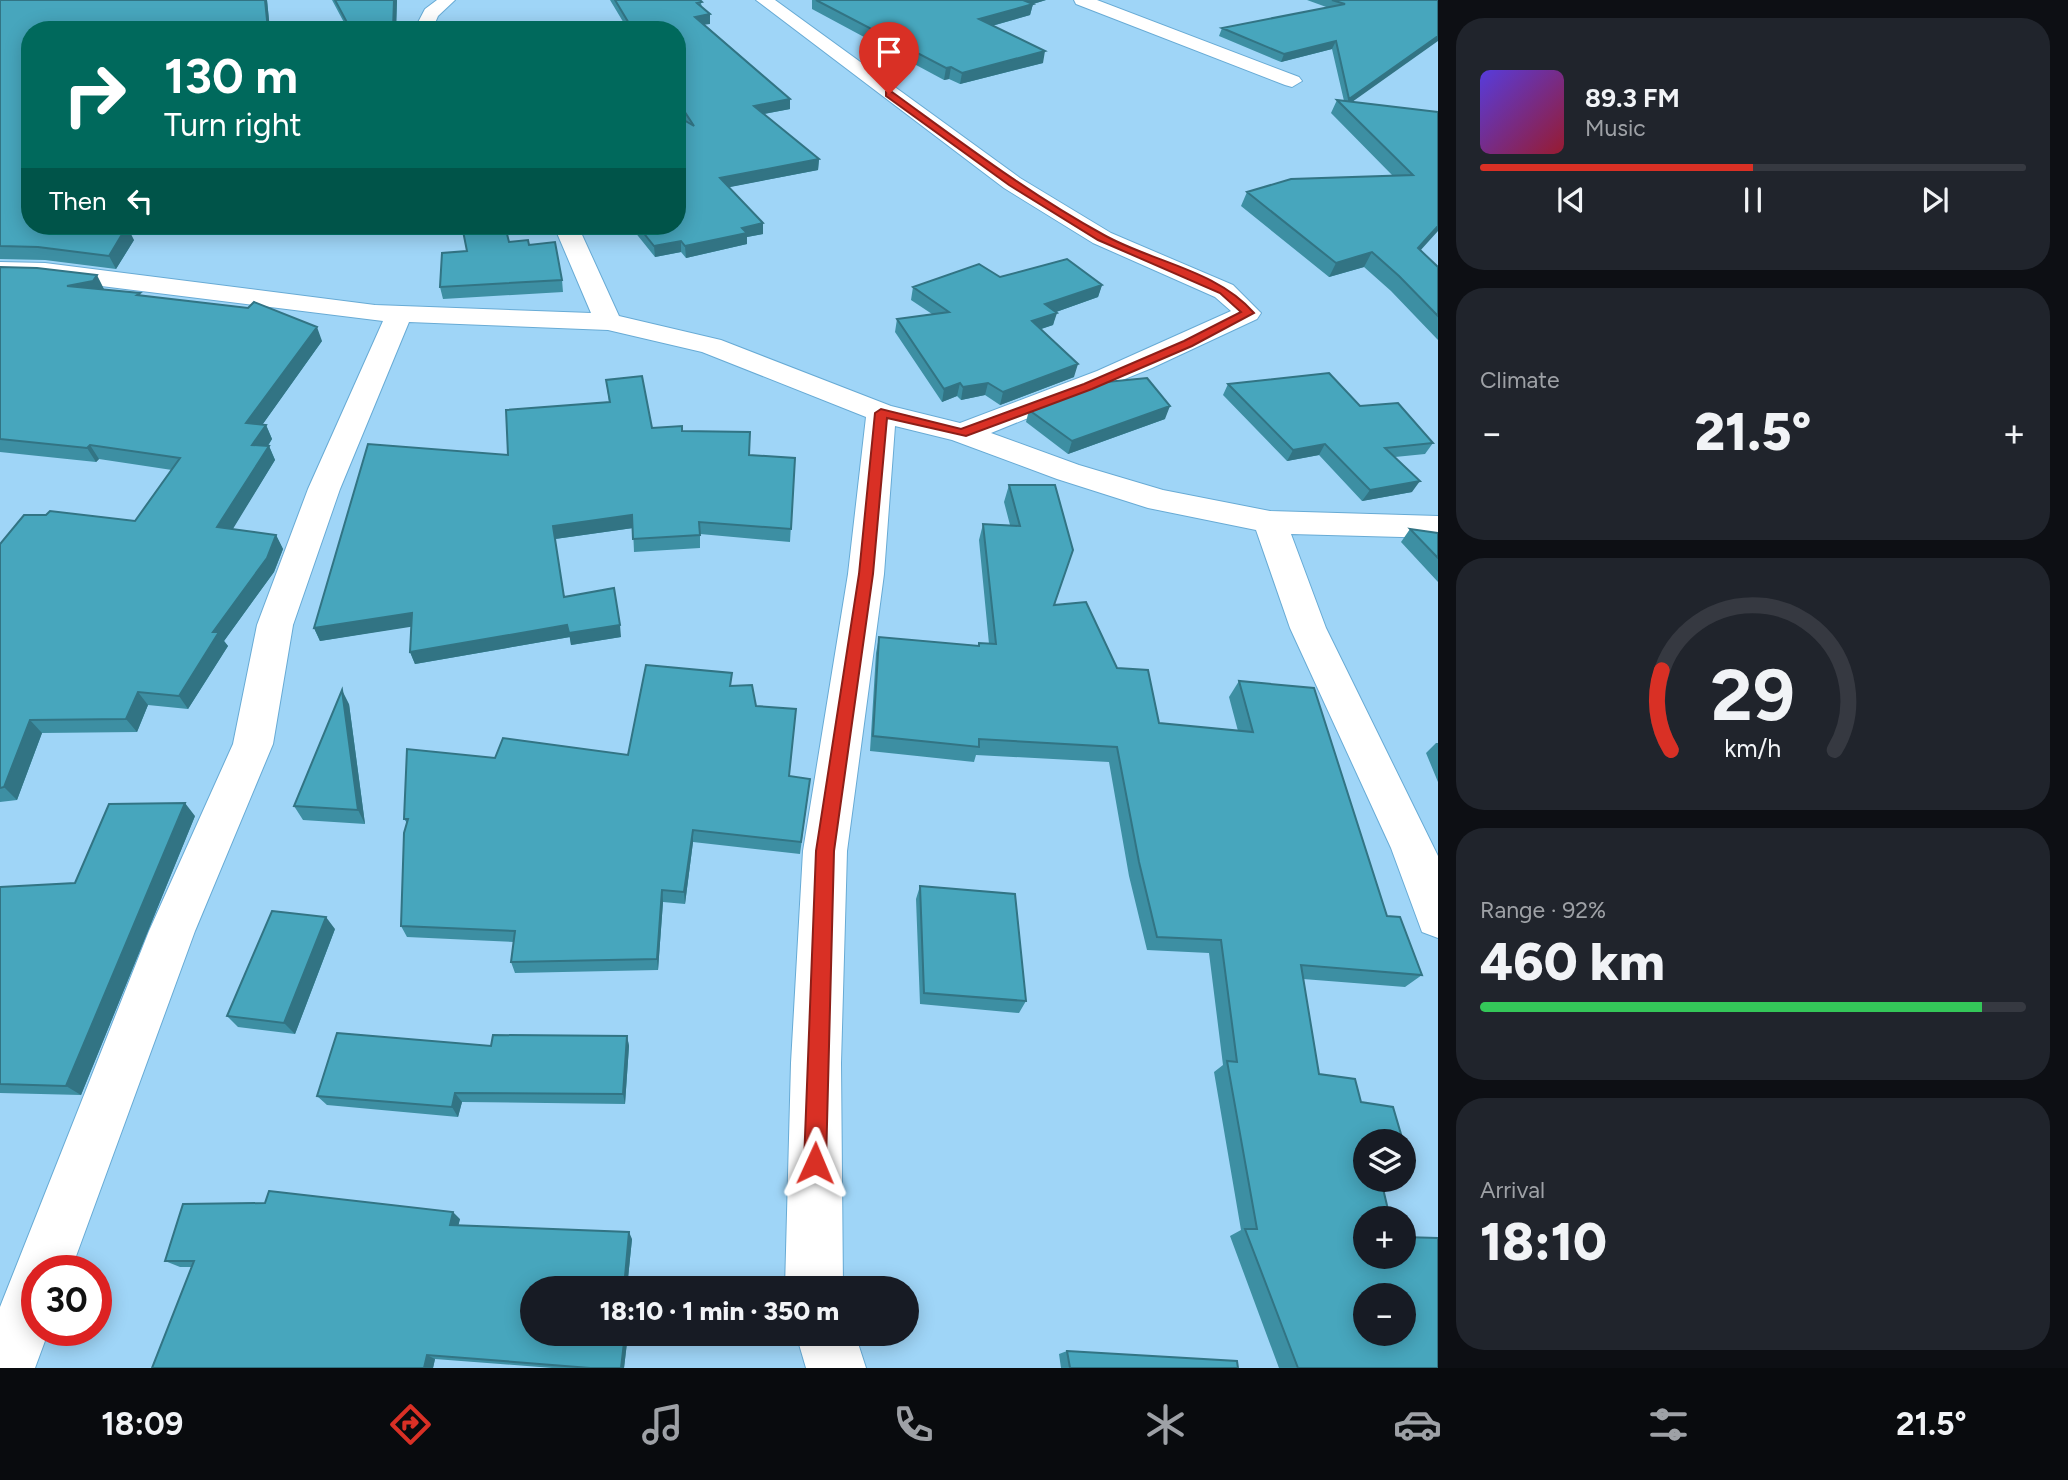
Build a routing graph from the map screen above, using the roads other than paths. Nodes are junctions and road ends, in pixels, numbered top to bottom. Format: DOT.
graph roads {
  1 [pos="447,0"];
  2 [pos="764,0"];
  3 [pos="1082,0"];
  4 [pos="426,21"];
  5 [pos="1292,81"];
  6 [pos="570,235"];
  7 [pos="0,270"];
  8 [pos="399,315"];
  9 [pos="608,322"];
  10 [pos="881,413"];
  11 [pos="962,433"];
  12 [pos="1270,522"];
  13 [pos="1438,527"];
  14 [pos="1438,917"];
  15 [pos="49,1255"];
  16 [pos="814,1276"];
  17 [pos="21,1328"];
  18 [pos="830,1346"];
  19 [pos="5,1368"];
  20 [pos="836,1368"];
  1 -- 4 [label="street"];
  2 -- 11 [label="street"];
  3 -- 5 [label="street"];
  6 -- 9 [label="street"];
  7 -- 8 [label="street"];
  8 -- 9 [label="street"];
  8 -- 15 [label="street"];
  9 -- 10 [label="street"];
  10 -- 11 [label="street"];
  10 -- 16 [label="street"];
  11 -- 12 [label="street"];
  12 -- 13 [label="street"];
  12 -- 14 [label="street"];
  17 -- 19 [label="street"];
  18 -- 20 [label="street"];
}
